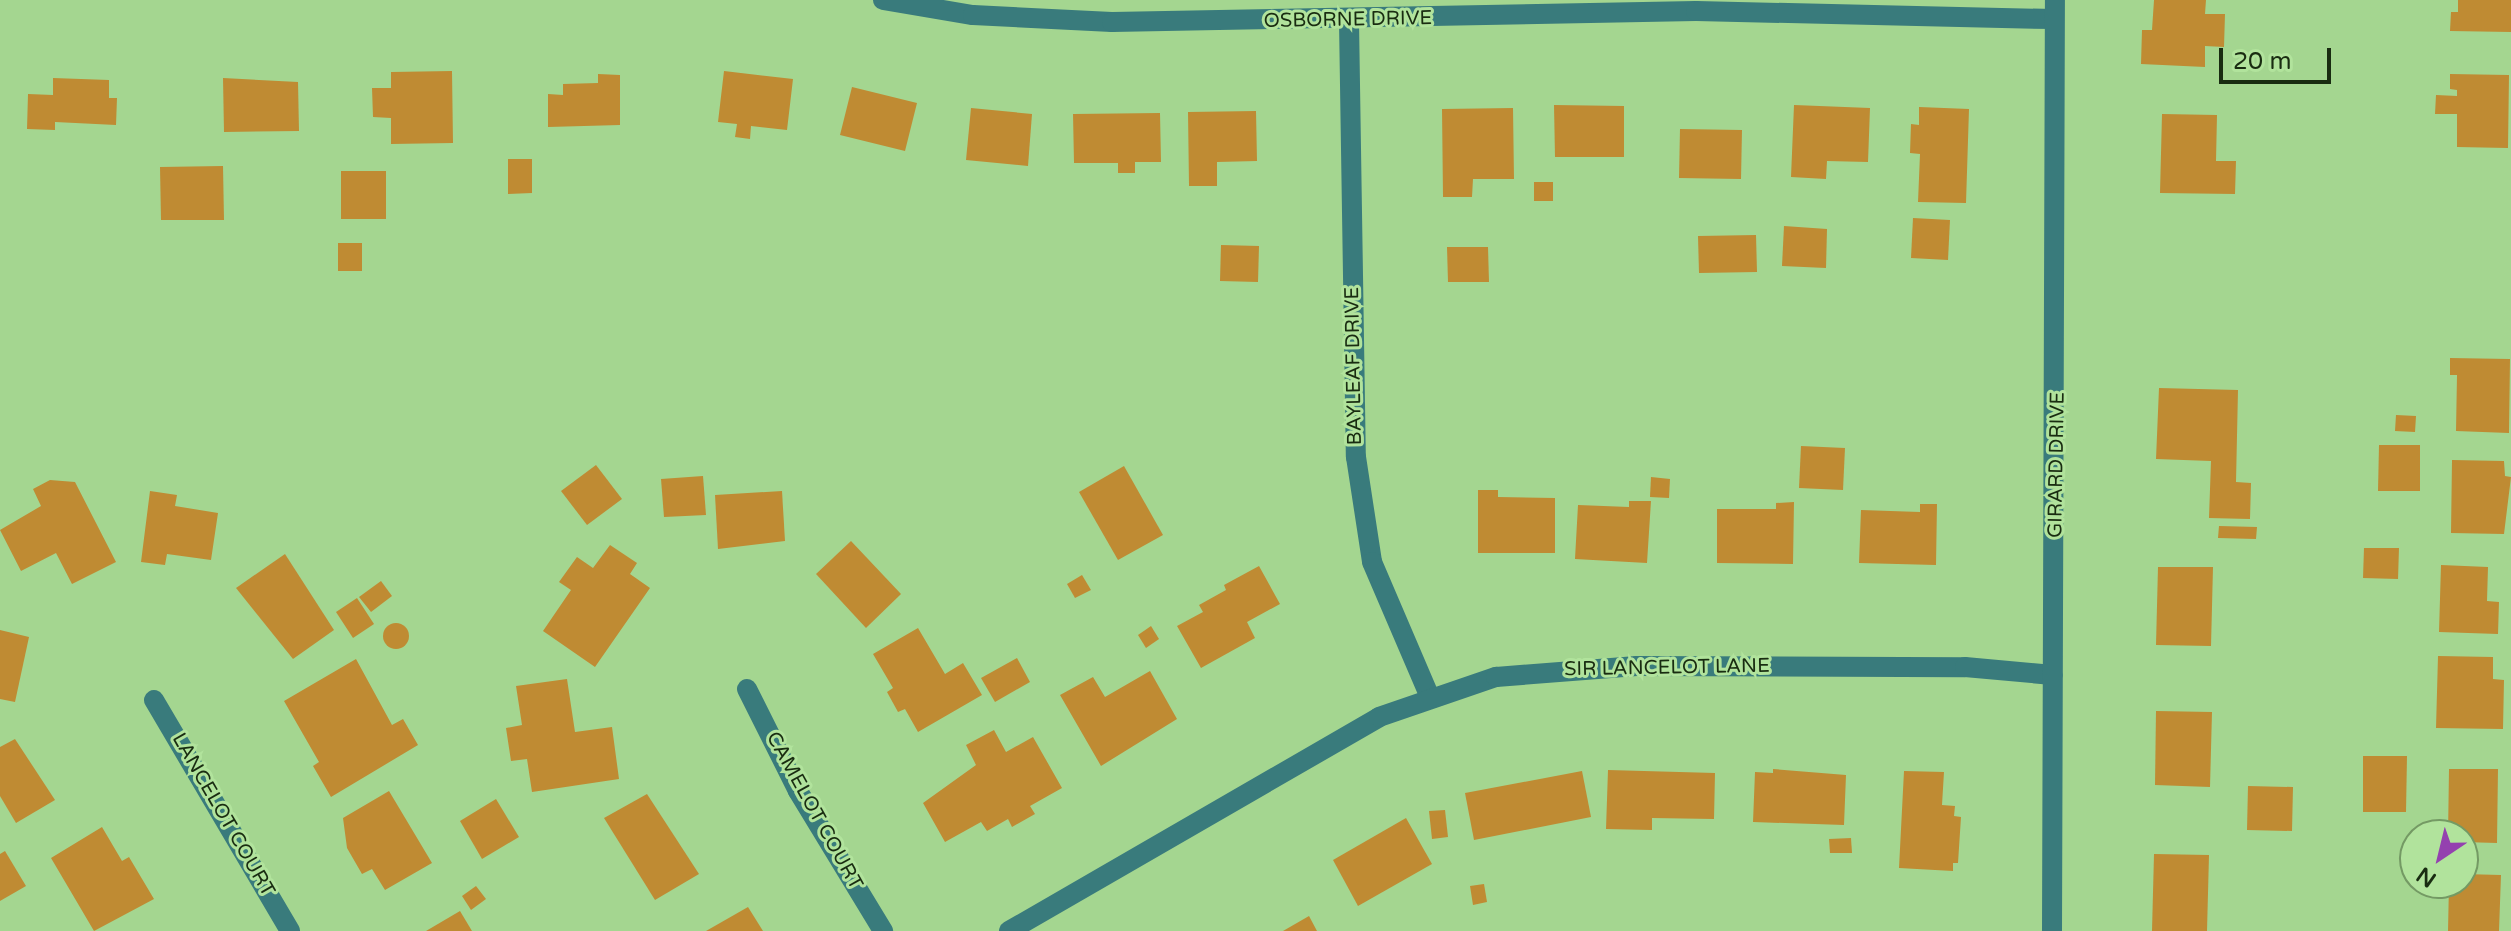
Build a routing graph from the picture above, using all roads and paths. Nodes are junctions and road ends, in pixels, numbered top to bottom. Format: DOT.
graph roads {
  1 [pos="883,0"];
  2 [pos="2054,10"];
  3 [pos="1349,21"];
  4 [pos="2053,675"];
  5 [pos="747,689"];
  6 [pos="1430,697"];
  7 [pos="154,700"];
  8 [pos="290,931"];
  9 [pos="883,931"];
  10 [pos="1009,931"];
  11 [pos="2052,931"];
  1 -- 3 [label="street, OSBORNE DRIVE"];
  2 -- 3 [label="street, OSBORNE DRIVE"];
  2 -- 4 [label="street, GIRARD DRIVE"];
  3 -- 6 [label="street, BAYLEAF DRIVE"];
  4 -- 6 [label="street, SIR LANCELOT LANE"];
  4 -- 11 [label="street, GIRARD DRIVE"];
  5 -- 9 [label="street, CAMELOT COURT"];
  6 -- 10 [label="street, SIR LANCELOT LANE"];
  7 -- 8 [label="street, LANCELOT COURT"];
}
